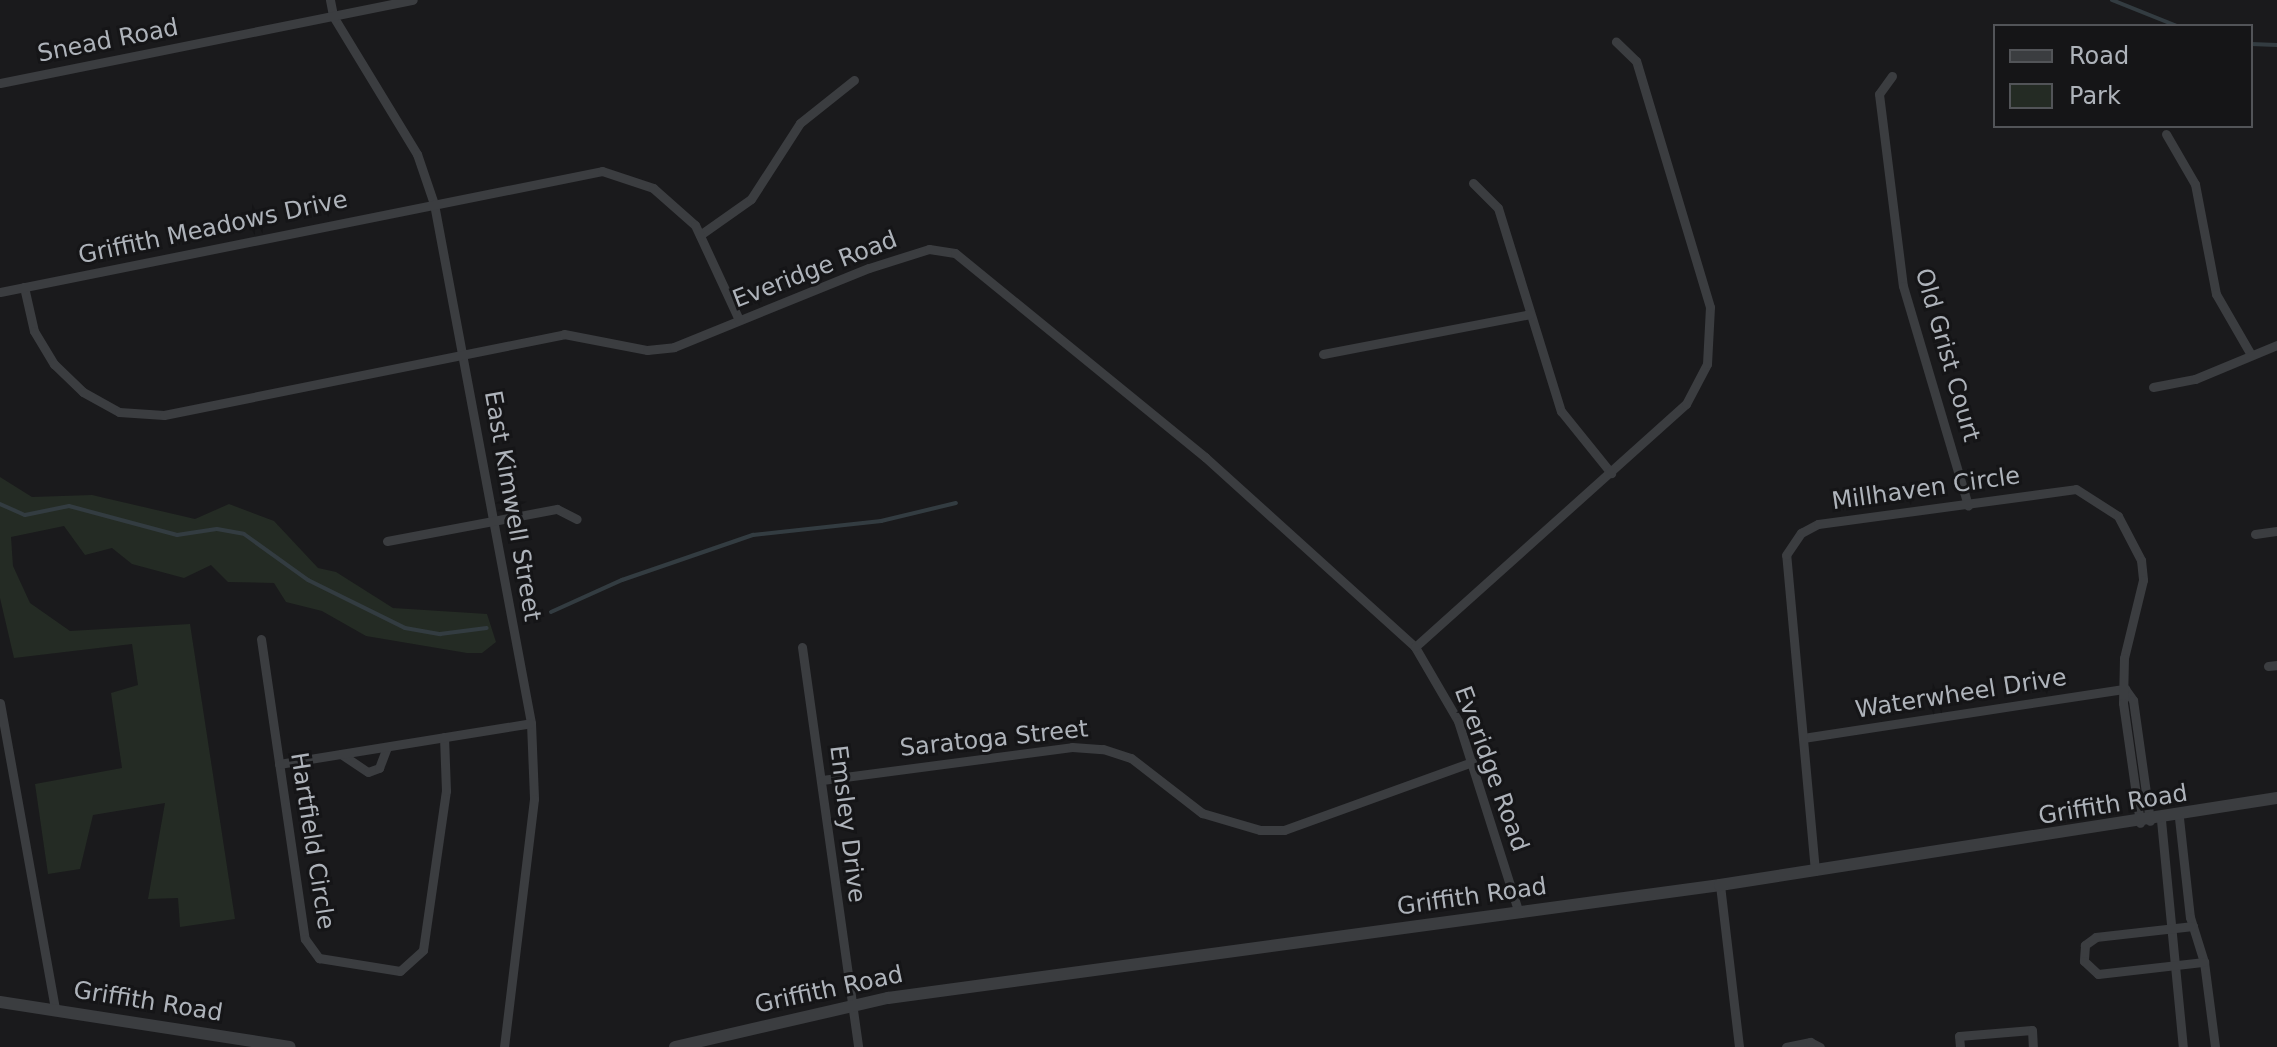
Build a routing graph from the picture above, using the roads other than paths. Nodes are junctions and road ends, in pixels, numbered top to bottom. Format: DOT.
graph roads {
  1 [pos="330,0"];
  2 [pos="413,0"];
  3 [pos="333,16"];
  4 [pos="1616,42"];
  5 [pos="1892,76"];
  6 [pos="854,80"];
  7 [pos="0,83"];
  8 [pos="2166,134"];
  9 [pos="1473,183"];
  10 [pos="434,204"];
  11 [pos="700,235"];
  12 [pos="24,287"];
  13 [pos="0,292"];
  14 [pos="1530,314"];
  15 [pos="739,320"];
  16 [pos="2277,345"];
  17 [pos="2250,353"];
  18 [pos="1323,354"];
  19 [pos="465,356"];
  20 [pos="2153,387"];
  21 [pos="1611,473"];
  22 [pos="1968,506"];
  23 [pos="577,519"];
  24 [pos="495,520"];
  25 [pos="2277,531"];
  26 [pos="2255,534"];
  27 [pos="387,541"];
  28 [pos="261,639"];
  29 [pos="802,647"];
  30 [pos="1415,647"];
  31 [pos="2125,689"];
  32 [pos="0,703"];
  33 [pos="531,723"];
  34 [pos="444,737"];
  35 [pos="1803,738"];
  36 [pos="387,747"];
  37 [pos="341,754"];
  38 [pos="1472,762"];
  39 [pos="279,764"];
  40 [pos="822,780"];
  41 [pos="2277,798"];
  42 [pos="2179,818"];
  43 [pos="2151,822"];
  44 [pos="1815,871"];
  45 [pos="1720,885"];
  46 [pos="1519,913"];
  47 [pos="2193,926"];
  48 [pos="2173,928"];
  49 [pos="2204,962"];
  50 [pos="2173,965"];
  51 [pos="0,1002"];
  52 [pos="850,1006"];
  53 [pos="55,1010"];
  54 [pos="290,1047"];
  55 [pos="504,1047"];
  56 [pos="675,1047"];
  57 [pos="858,1047"];
  58 [pos="1739,1047"];
  59 [pos="1786,1047"];
  60 [pos="1820,1047"];
  61 [pos="1960,1047"];
  62 [pos="2033,1047"];
  63 [pos="2183,1047"];
  64 [pos="2215,1047"];
  1 -- 3 [label="street, East Kimwell Street"];
  2 -- 3 [label="street, Snead Road"];
  3 -- 7 [label="street, Snead Road"];
  3 -- 10 [label="street, East Kimwell Street"];
  4 -- 21 [label="street"];
  5 -- 22 [label="street, Old Grist Court"];
  6 -- 11 [label="street"];
  8 -- 17 [label="street"];
  9 -- 14 [label="street"];
  10 -- 11 [label="street, Griffith Meadows Drive"];
  10 -- 12 [label="street, Griffith Meadows Drive"];
  10 -- 19 [label="street, East Kimwell Street"];
  11 -- 15 [label="street"];
  12 -- 13 [label="street, Griffith Meadows Drive"];
  12 -- 19 [label="street, Everidge Road"];
  14 -- 18 [label="street"];
  14 -- 21 [label="street"];
  15 -- 19 [label="street, Everidge Road"];
  15 -- 30 [label="street, Everidge Road"];
  16 -- 17 [label="street"];
  17 -- 20 [label="street"];
  19 -- 24 [label="street, East Kimwell Street"];
  21 -- 30 [label="street"];
  22 -- 31 [label="street, Millhaven Circle"];
  22 -- 35 [label="street, Millhaven Circle"];
  23 -- 24 [label="street"];
  24 -- 27 [label="street"];
  24 -- 33 [label="street, East Kimwell Street"];
  25 -- 26 [label="street"];
  28 -- 39 [label="street, Hartfield Circle"];
  29 -- 40 [label="street, Emsley Drive"];
  30 -- 38 [label="street, Everidge Road"];
  31 -- 35 [label="street, Waterwheel Drive"];
  31 -- 43 [label="street, Millhaven Circle"];
  32 -- 53 [label="street"];
  33 -- 34 [label="street"];
  33 -- 55 [label="street, East Kimwell Street"];
  34 -- 36 [label="street"];
  34 -- 39 [label="street, Hartfield Circle"];
  35 -- 44 [label="street, Millhaven Circle"];
  36 -- 37 [label="street"];
  36 -- 37 [label="street"];
  37 -- 39 [label="street"];
  38 -- 40 [label="street, Saratoga Street"];
  38 -- 46 [label="street, Everidge Road"];
  40 -- 52 [label="street, Emsley Drive"];
  41 -- 42 [label="street, Griffith Road"];
  42 -- 43 [label="street, Griffith Road"];
  42 -- 47 [label="street"];
  43 -- 44 [label="street, Griffith Road"];
  43 -- 48 [label="street, Millhaven Circle"];
  44 -- 45 [label="street, Griffith Road"];
  45 -- 46 [label="street, Griffith Road"];
  45 -- 58 [label="street"];
  46 -- 52 [label="street, Griffith Road"];
  47 -- 48 [label="street"];
  47 -- 49 [label="street"];
  48 -- 50 [label="street, Millhaven Circle"];
  48 -- 50 [label="street"];
  49 -- 50 [label="street"];
  49 -- 64 [label="street"];
  50 -- 63 [label="street, Millhaven Circle"];
  51 -- 53 [label="street, Griffith Road"];
  52 -- 56 [label="street, Griffith Road"];
  52 -- 57 [label="street, Emsley Drive"];
  53 -- 54 [label="street, Griffith Road"];
  59 -- 60 [label="street"];
  61 -- 62 [label="street"];
}
